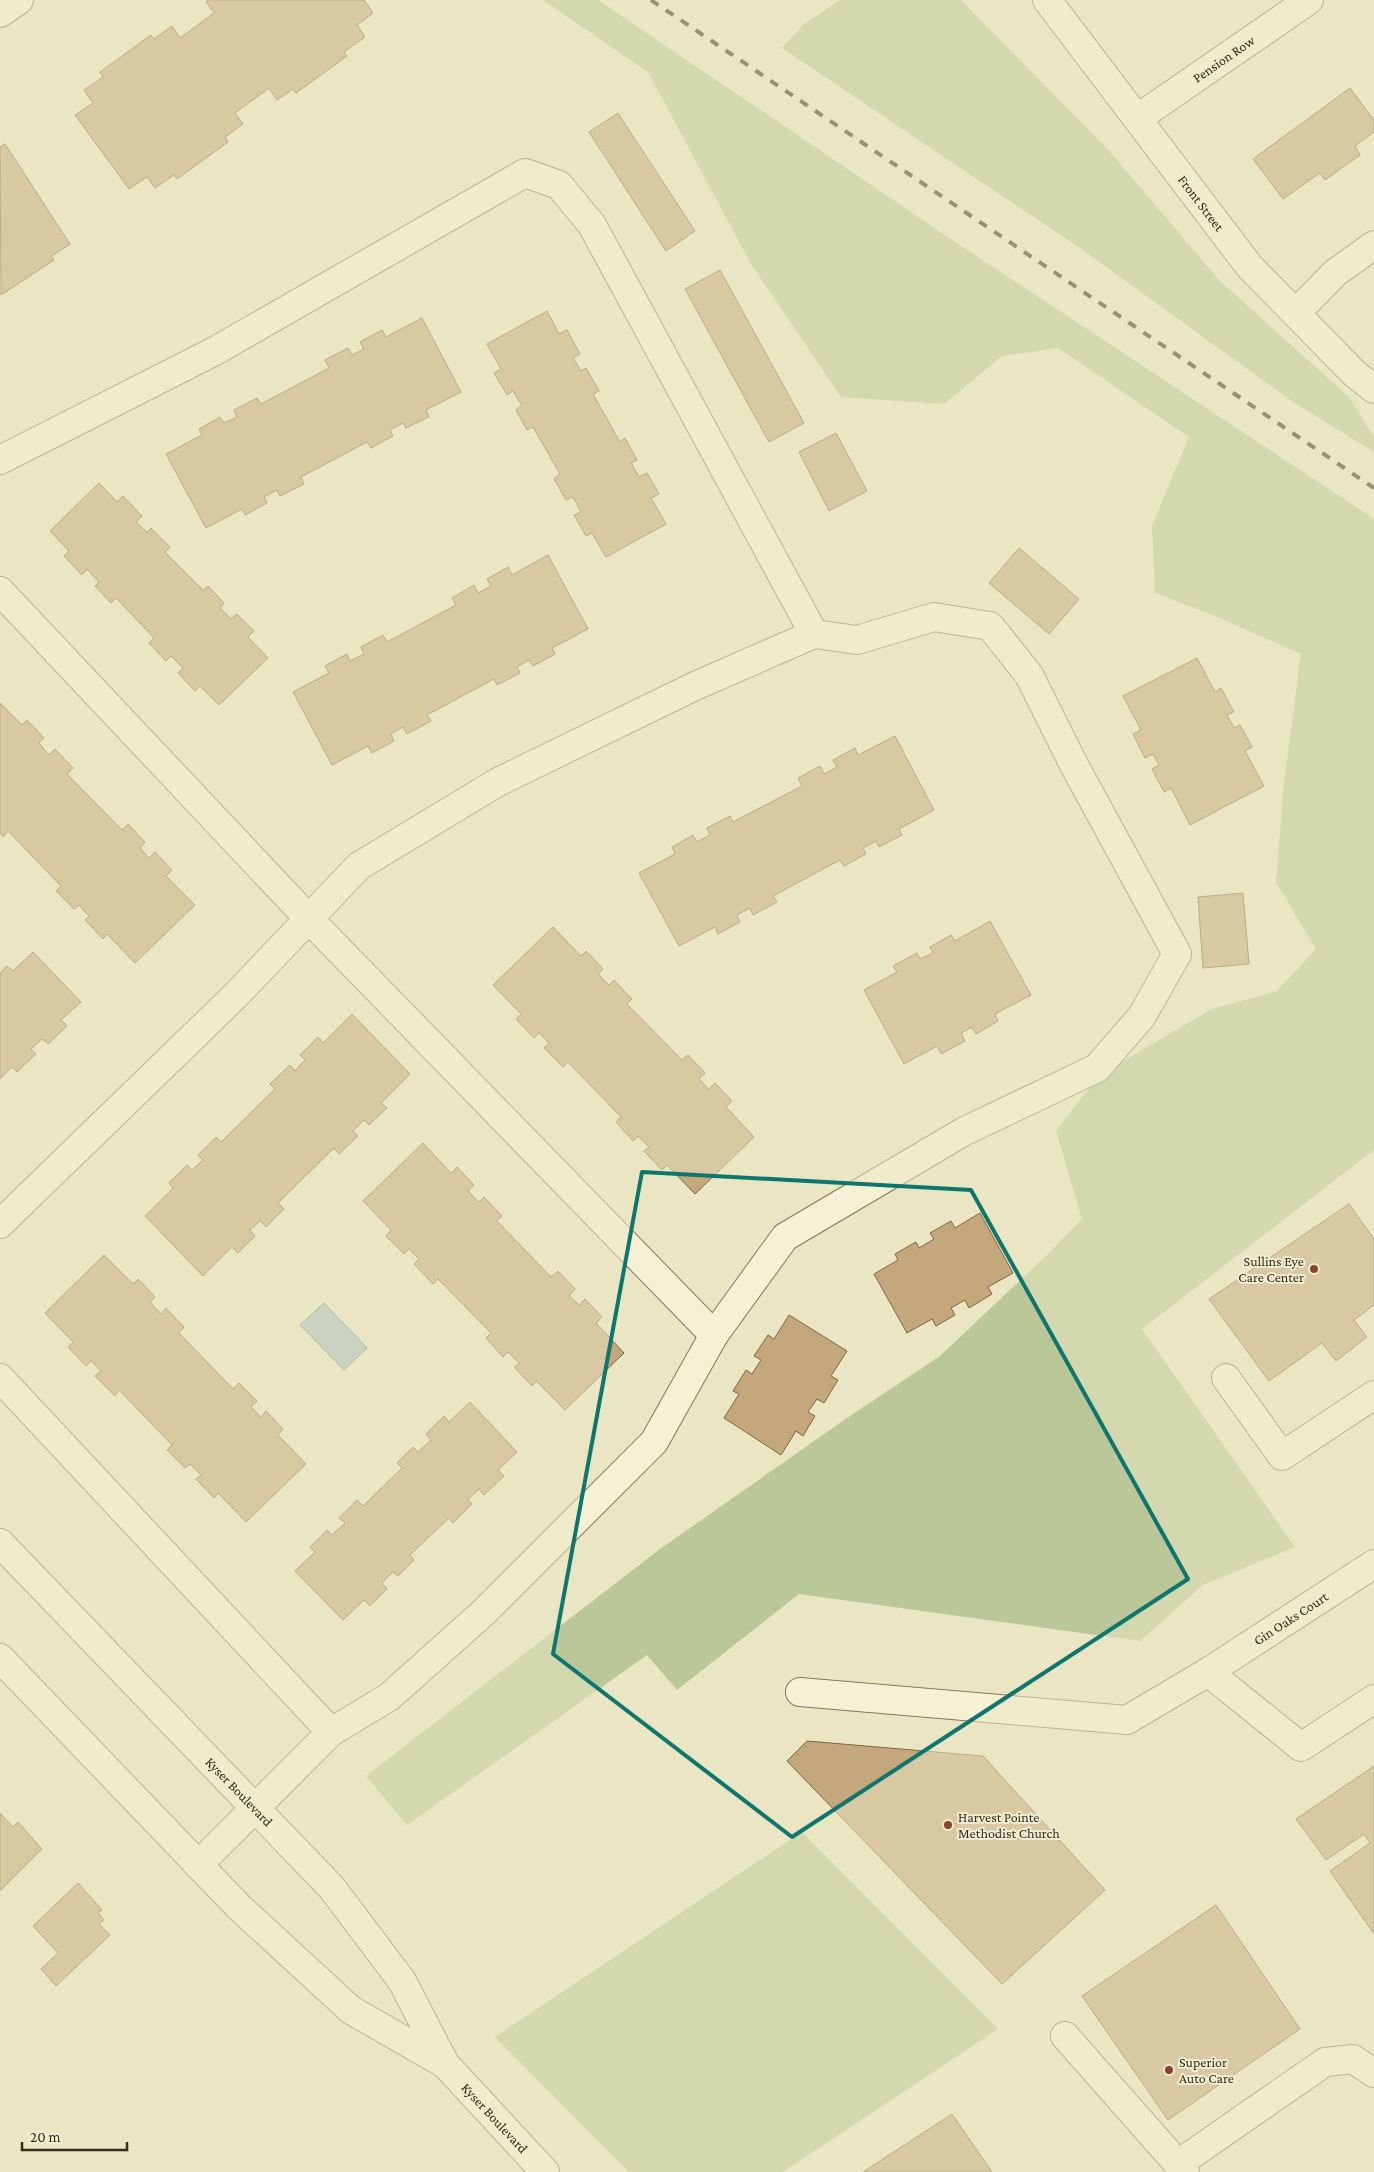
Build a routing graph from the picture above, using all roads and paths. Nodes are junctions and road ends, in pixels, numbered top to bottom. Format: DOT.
graph roads {
  1 [pos="19,0"];
  2 [pos="1047,0"];
  3 [pos="1309,0"];
  4 [pos="0,13"];
  5 [pos="1138,118"];
  6 [pos="1374,246"];
  7 [pos="1296,313"];
  8 [pos="1374,389"];
  9 [pos="0,460"];
  10 [pos="0,591"];
  11 [pos="814,634"];
  12 [pos="309,919"];
  13 [pos="0,1224"];
  14 [pos="714,1335"];
  15 [pos="0,1378"];
  16 [pos="1226,1378"];
  17 [pos="1374,1395"];
  18 [pos="0,1543"];
  19 [pos="1374,1564"];
  20 [pos="0,1658"];
  21 [pos="1208,1672"];
  22 [pos="800,1692"];
  23 [pos="1374,1699"];
  24 [pos="331,1732"];
  25 [pos="256,1808"];
  26 [pos="198,1865"];
  27 [pos="1065,2036"];
  28 [pos="445,2064"];
  29 [pos="1374,2072"];
  30 [pos="1182,2168"];
  31 [pos="545,2172"];
  1 -- 4 [label="street"];
  2 -- 5 [label="street, Front Street"];
  3 -- 5 [label="street, Pension Row"];
  5 -- 7 [label="street, Front Street"];
  6 -- 7 [label="street"];
  7 -- 8 [label="street, Front Street"];
  9 -- 11 [label="street"];
  10 -- 12 [label="street"];
  11 -- 12 [label="street"];
  11 -- 14 [label="street"];
  12 -- 13 [label="street"];
  12 -- 14 [label="street"];
  14 -- 24 [label="street"];
  15 -- 24 [label="street"];
  16 -- 17 [label="street"];
  18 -- 25 [label="street, Kyser Boulevard"];
  19 -- 21 [label="street, Gin Oaks Court"];
  20 -- 26 [label="street, Kyser Boulevard"];
  21 -- 22 [label="street, Gin Oaks Court"];
  21 -- 23 [label="street"];
  24 -- 25 [label="street"];
  25 -- 26 [label="street"];
  25 -- 28 [label="street, Kyser Boulevard"];
  26 -- 28 [label="street, Kyser Boulevard"];
  27 -- 30 [label="street"];
  28 -- 31 [label="street, Kyser Boulevard"];
  29 -- 30 [label="street"];
}
